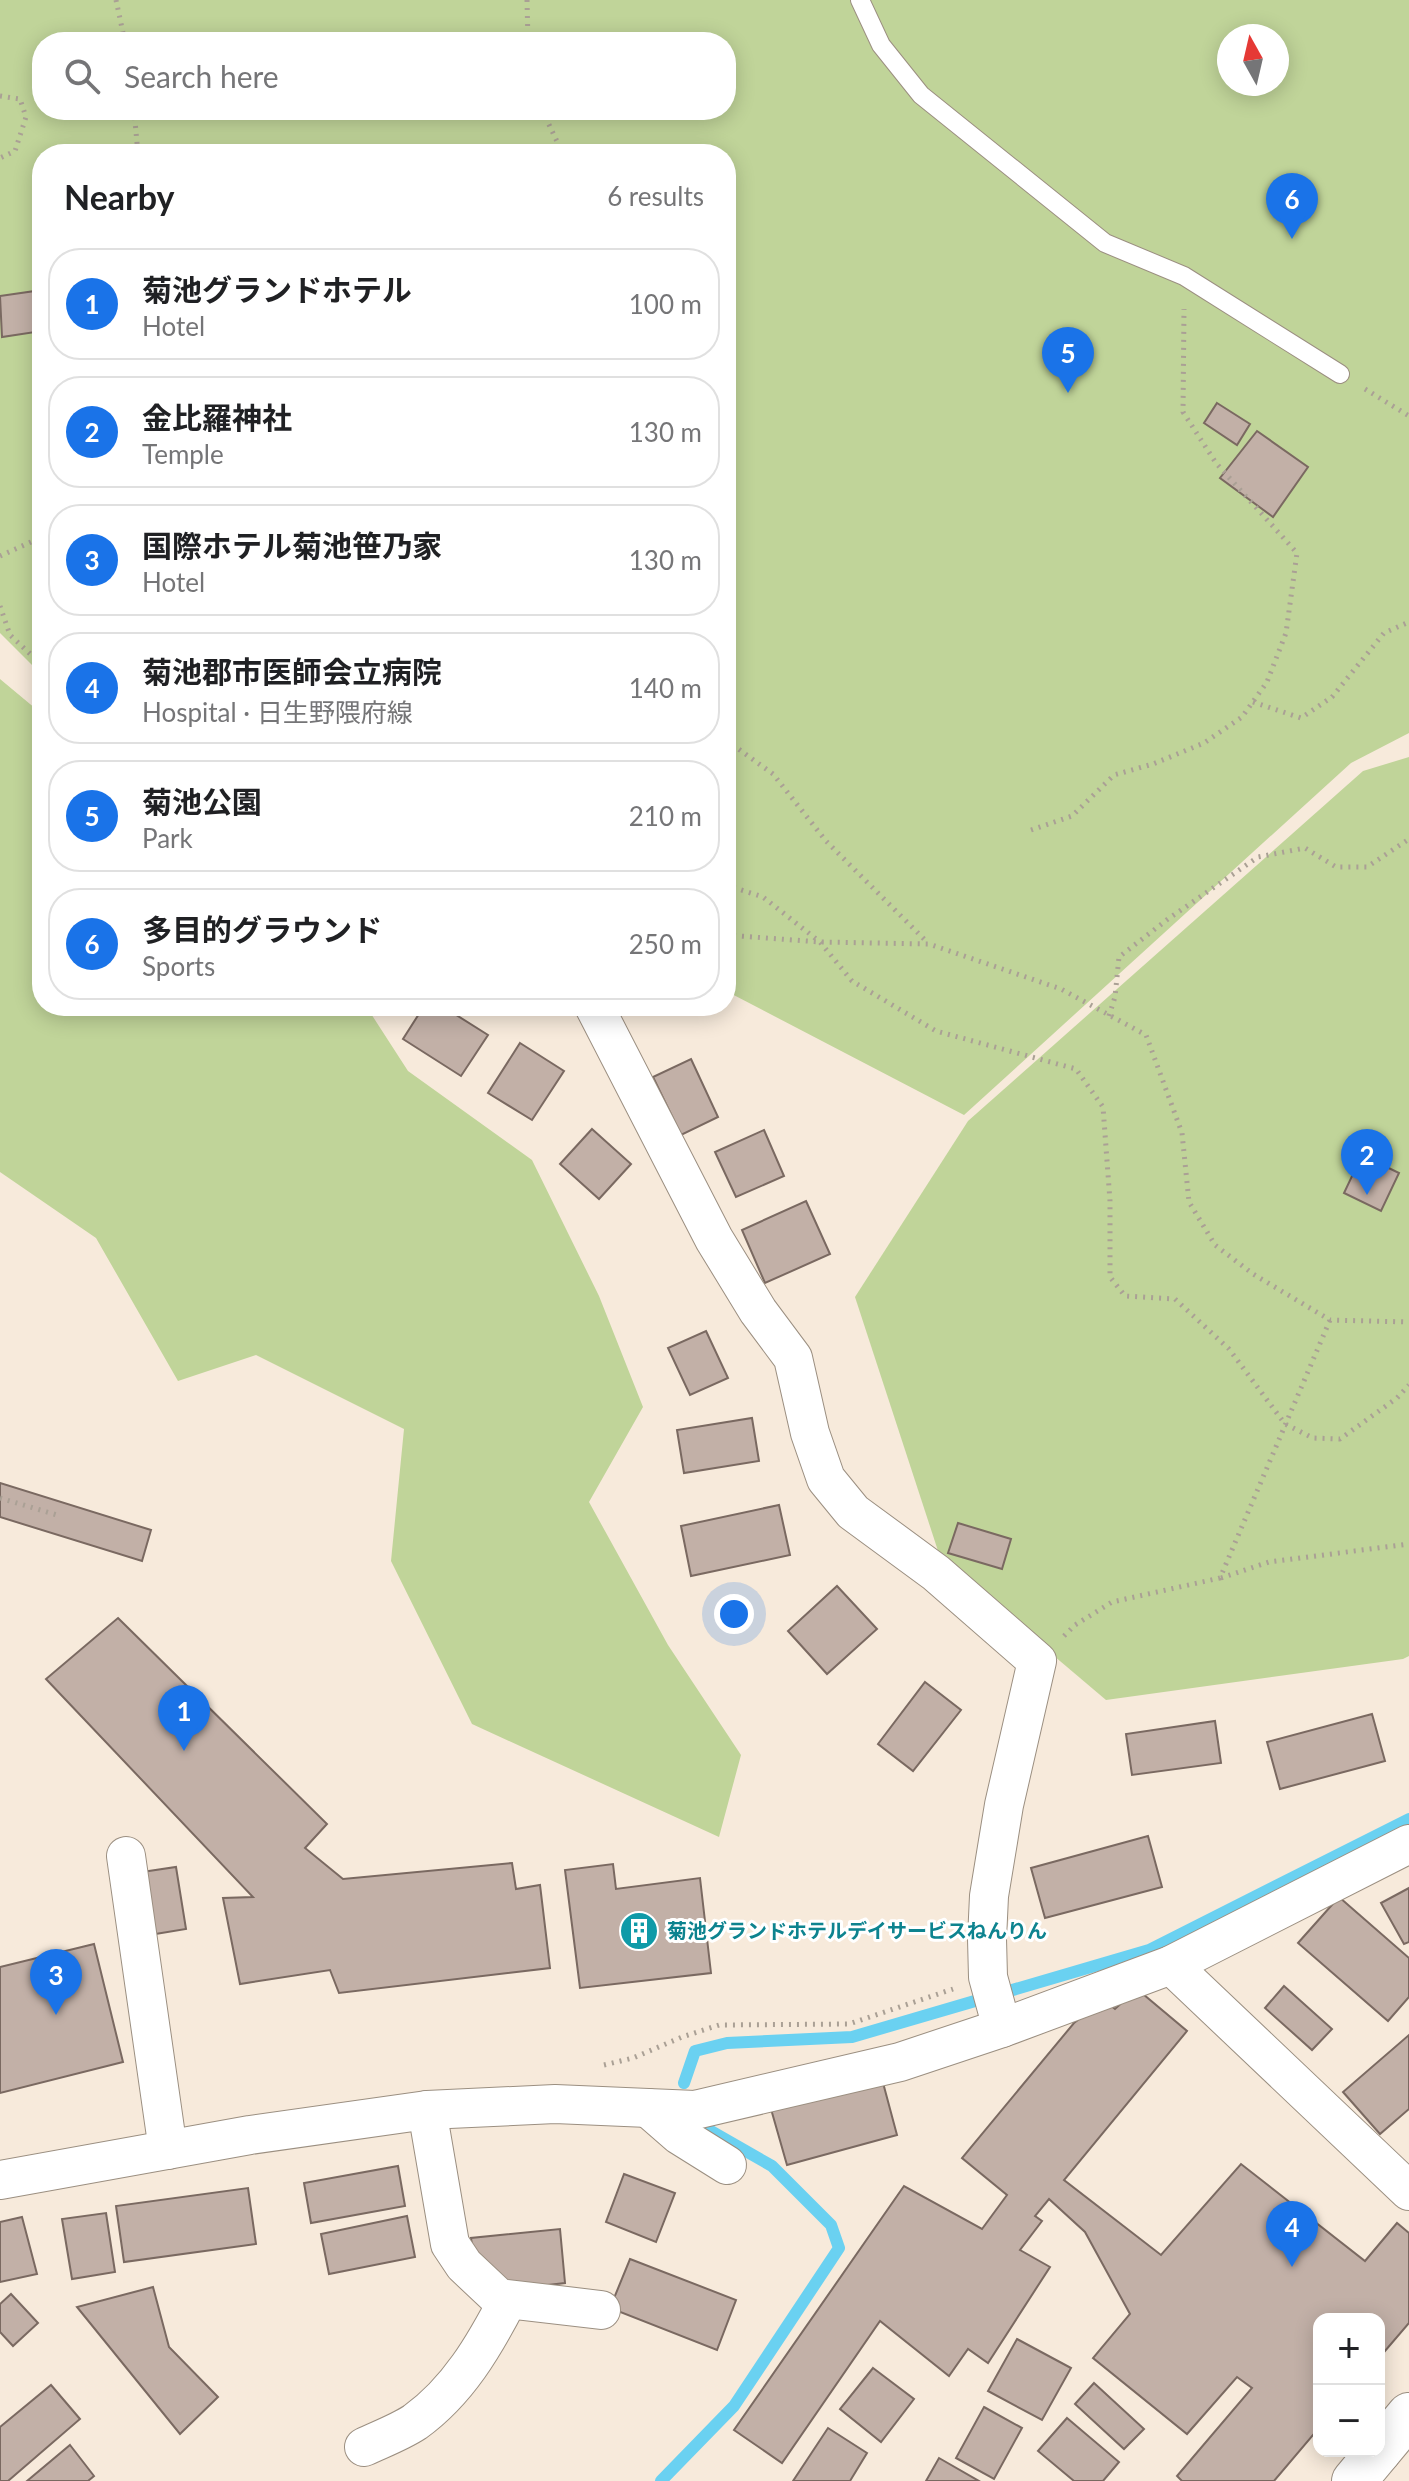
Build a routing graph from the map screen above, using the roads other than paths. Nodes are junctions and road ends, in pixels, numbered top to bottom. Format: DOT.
graph roads {
  1 [pos="860,0"];
  2 [pos="1340,374"];
  3 [pos="599,1016"];
  4 [pos="1409,1844"];
  5 [pos="126,1856"];
  6 [pos="1171,1965"];
  7 [pos="1002,2028"];
  8 [pos="648,2108"];
  9 [pos="427,2110"];
  10 [pos="168,2150"];
  11 [pos="727,2165"];
  12 [pos="0,2180"];
  13 [pos="1409,2191"];
  14 [pos="508,2300"];
  15 [pos="601,2310"];
  16 [pos="1409,2415"];
  17 [pos="1385,2444"];
  18 [pos="364,2447"];
  19 [pos="1374,2457"];
  20 [pos="1354,2481"];
  1 -- 2 [label="lane"];
  3 -- 7 [label="street"];
  4 -- 6 [label="street"];
  5 -- 10 [label="street"];
  6 -- 7 [label="street"];
  6 -- 13 [label="street"];
  7 -- 8 [label="street"];
  8 -- 9 [label="street"];
  8 -- 11 [label="street"];
  9 -- 10 [label="street"];
  9 -- 14 [label="street"];
  10 -- 12 [label="street"];
  14 -- 15 [label="street"];
  14 -- 18 [label="street"];
  16 -- 17 [label="main road"];
  19 -- 20 [label="main road"];
}
